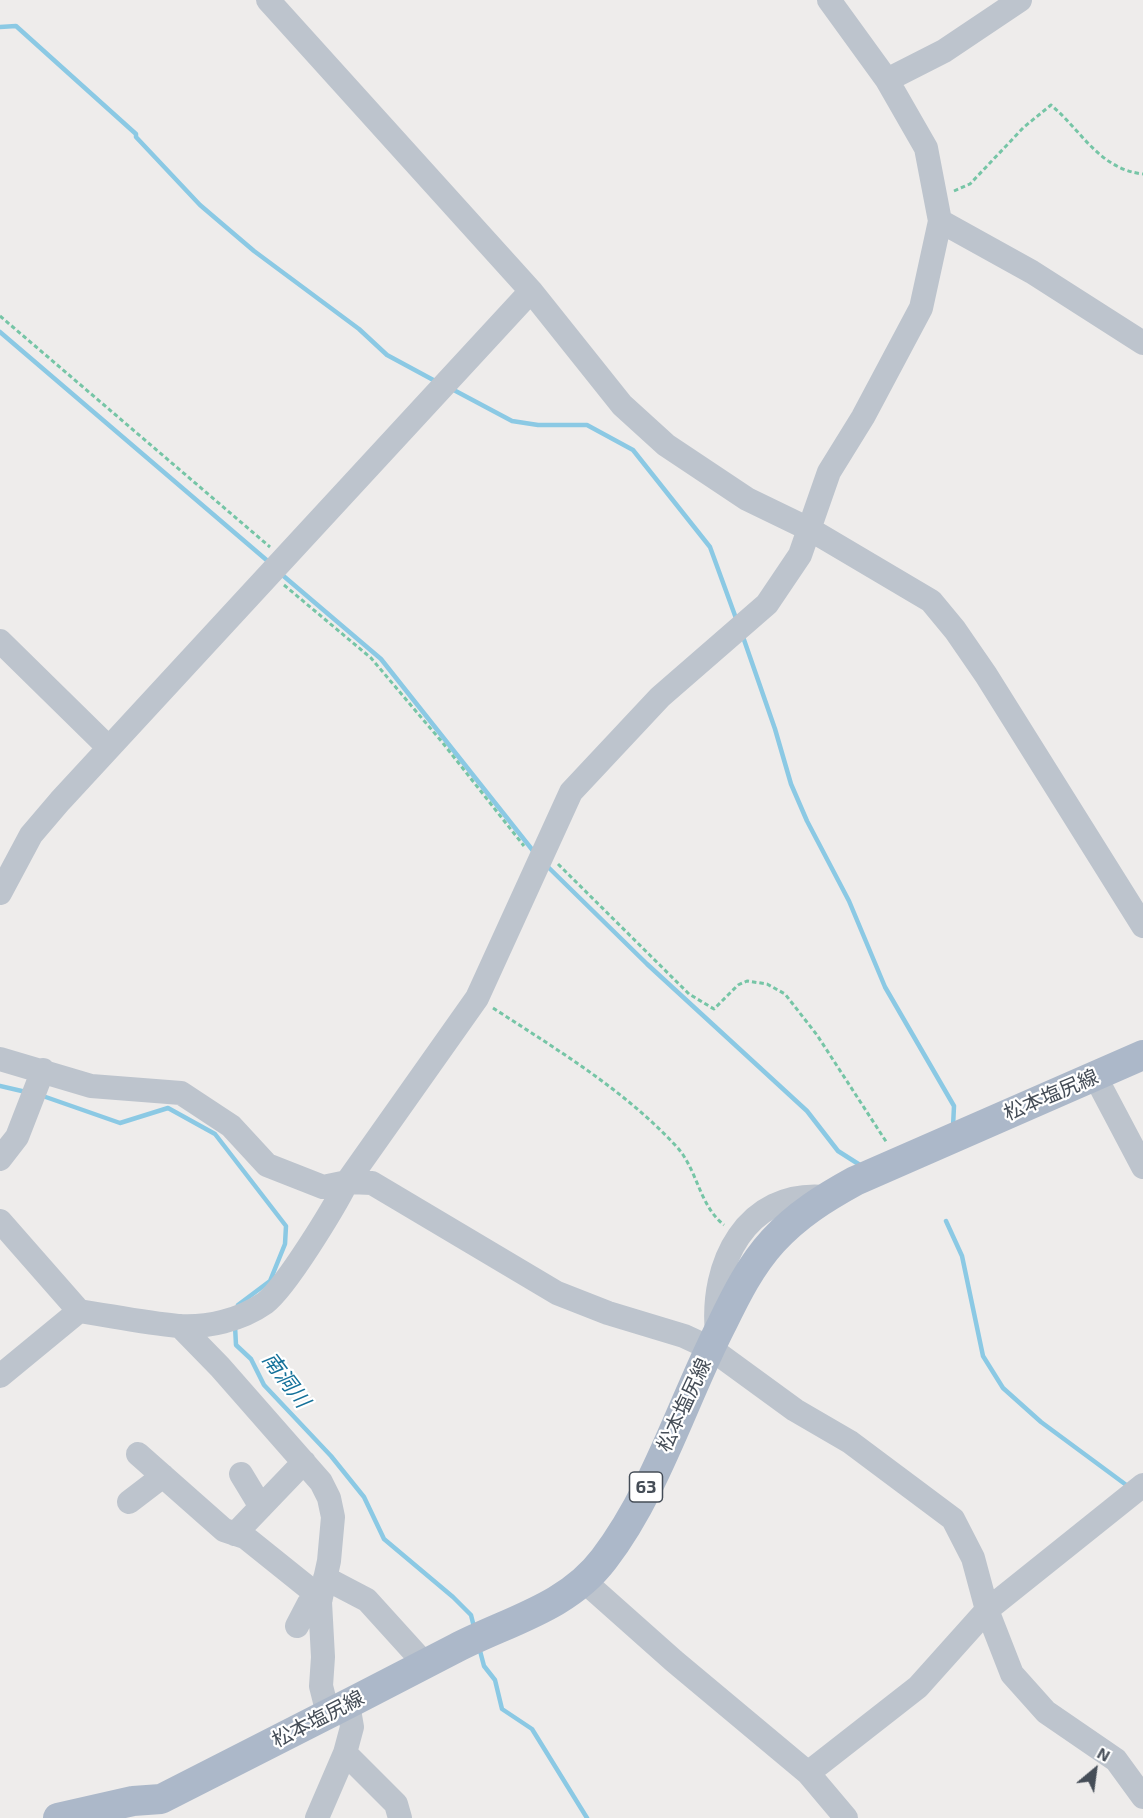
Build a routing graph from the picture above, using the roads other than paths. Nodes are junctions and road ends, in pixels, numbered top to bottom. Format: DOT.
graph roads {
  1 [pos="268,0"];
  2 [pos="829,0"];
  3 [pos="1020,0"];
  4 [pos="886,80"];
  5 [pos="939,210"];
  6 [pos="531,291"];
  7 [pos="1143,343"];
  8 [pos="811,530"];
  9 [pos="0,641"];
  10 [pos="109,748"];
  11 [pos="0,893"];
  12 [pos="1143,926"];
  13 [pos="1143,1055"];
  14 [pos="0,1059"];
  15 [pos="43,1070"];
  16 [pos="1095,1076"];
  17 [pos="0,1159"];
  18 [pos="1143,1167"];
  19 [pos="347,1182"];
  20 [pos="825,1197"];
  21 [pos="0,1221"];
  22 [pos="79,1311"];
  23 [pos="222,1323"];
  24 [pos="180,1326"];
  25 [pos="713,1340"];
  26 [pos="220,1367"];
  27 [pos="0,1376"];
  28 [pos="138,1454"];
  29 [pos="304,1462"];
  30 [pos="241,1474"];
  31 [pos="163,1476"];
  32 [pos="1143,1485"];
  33 [pos="129,1503"];
  34 [pos="261,1507"];
  35 [pos="235,1534"];
  36 [pos="584,1581"];
  37 [pos="323,1588"];
  38 [pos="987,1610"];
  39 [pos="297,1626"];
  40 [pos="425,1664"];
  41 [pos="338,1709"];
  42 [pos="345,1753"];
  43 [pos="808,1773"];
  44 [pos="1143,1797"];
  45 [pos="58,1818"];
  46 [pos="317,1818"];
  47 [pos="400,1818"];
  48 [pos="846,1818"];
  1 -- 6 [label="street"];
  2 -- 4 [label="street"];
  3 -- 4 [label="street"];
  4 -- 5 [label="street"];
  5 -- 7 [label="street"];
  5 -- 8 [label="street"];
  6 -- 8 [label="street"];
  6 -- 10 [label="street"];
  8 -- 12 [label="street"];
  8 -- 19 [label="street"];
  9 -- 10 [label="street"];
  10 -- 11 [label="street"];
  13 -- 16 [label="main road, 松本塩尻線 / 63"];
  14 -- 15 [label="street"];
  15 -- 17 [label="street"];
  15 -- 19 [label="street"];
  16 -- 18 [label="street"];
  16 -- 20 [label="main road, 松本塩尻線 / 63"];
  19 -- 23 [label="street"];
  19 -- 25 [label="street"];
  20 -- 25 [label="main road, 松本塩尻線 / 63"];
  20 -- 25 [label="street"];
  21 -- 22 [label="street"];
  22 -- 24 [label="street"];
  22 -- 27 [label="street"];
  23 -- 24 [label="street"];
  23 -- 26 [label="street"];
  24 -- 26 [label="street"];
  25 -- 36 [label="main road, 松本塩尻線 / 63"];
  25 -- 38 [label="street"];
  26 -- 29 [label="street"];
  28 -- 31 [label="street"];
  29 -- 34 [label="street"];
  29 -- 37 [label="street"];
  30 -- 34 [label="street"];
  31 -- 33 [label="street"];
  31 -- 35 [label="street"];
  32 -- 38 [label="street"];
  34 -- 35 [label="street"];
  35 -- 37 [label="street"];
  36 -- 40 [label="main road, 松本塩尻線 / 63"];
  36 -- 43 [label="street"];
  37 -- 39 [label="street"];
  37 -- 40 [label="street"];
  37 -- 41 [label="street"];
  38 -- 43 [label="street"];
  38 -- 44 [label="street"];
  40 -- 41 [label="main road, 松本塩尻線 / 63"];
  41 -- 42 [label="street"];
  41 -- 45 [label="main road, 松本塩尻線 / 63"];
  42 -- 46 [label="street"];
  42 -- 47 [label="street"];
  43 -- 48 [label="street"];
}
